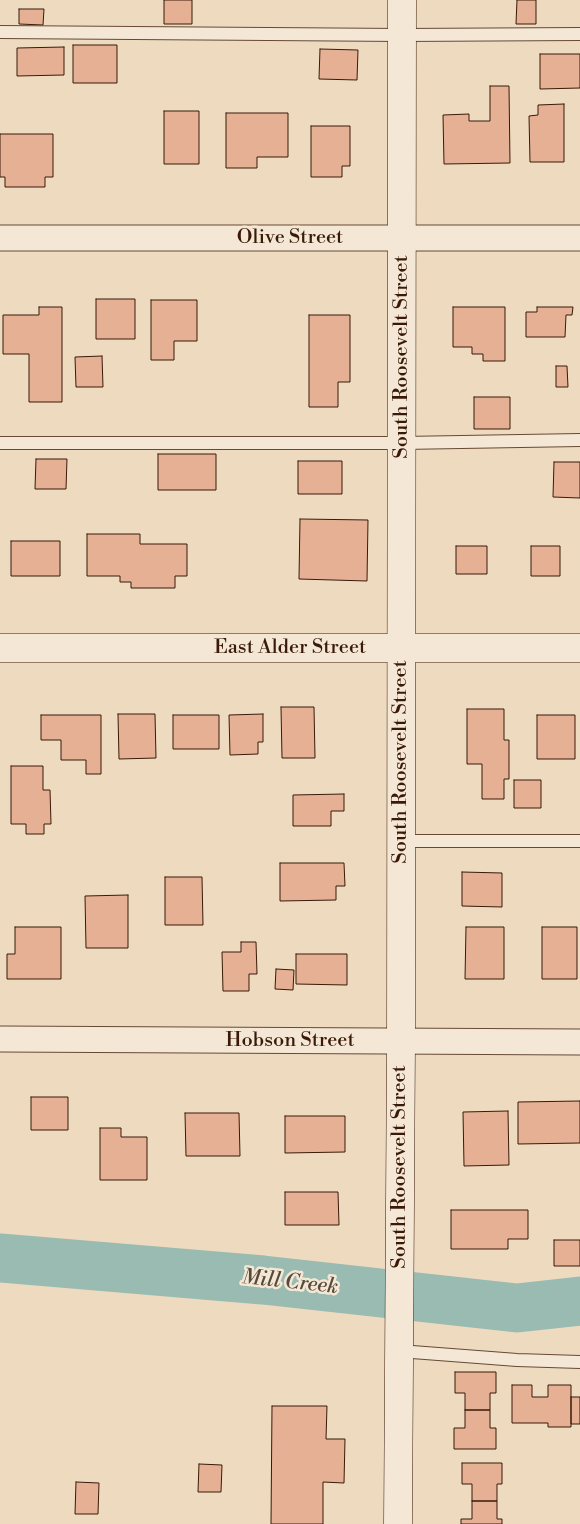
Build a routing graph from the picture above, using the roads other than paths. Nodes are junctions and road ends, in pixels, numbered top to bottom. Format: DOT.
graph roads {
  1 [pos="402,0"];
  2 [pos="0,32"];
  3 [pos="580,34"];
  4 [pos="402,35"];
  5 [pos="0,238"];
  6 [pos="402,238"];
  7 [pos="580,238"];
  8 [pos="580,440"];
  9 [pos="0,443"];
  10 [pos="402,443"];
  11 [pos="0,648"];
  12 [pos="402,648"];
  13 [pos="580,648"];
  14 [pos="402,841"];
  15 [pos="580,841"];
  16 [pos="0,1039"];
  17 [pos="402,1042"];
  18 [pos="580,1042"];
  19 [pos="399,1342"];
  20 [pos="580,1362"];
  21 [pos="398,1524"];
  1 -- 4 [label="main road, South Roosevelt Street"];
  2 -- 4 [label="lane"];
  3 -- 4 [label="lane"];
  4 -- 6 [label="main road, South Roosevelt Street"];
  5 -- 6 [label="street, Olive Street"];
  6 -- 7 [label="street, Olive Street"];
  6 -- 10 [label="main road, South Roosevelt Street"];
  8 -- 10 [label="lane"];
  9 -- 10 [label="lane"];
  10 -- 12 [label="main road, South Roosevelt Street"];
  11 -- 12 [label="main road, East Alder Street"];
  12 -- 13 [label="main road, East Alder Street"];
  12 -- 14 [label="main road, South Roosevelt Street"];
  14 -- 15 [label="lane"];
  14 -- 17 [label="main road, South Roosevelt Street"];
  16 -- 17 [label="street, Hobson Street"];
  17 -- 18 [label="street, Hobson Street"];
  17 -- 19 [label="main road, South Roosevelt Street"];
  19 -- 20 [label="lane"];
  19 -- 21 [label="main road, South Roosevelt Street"];
}
